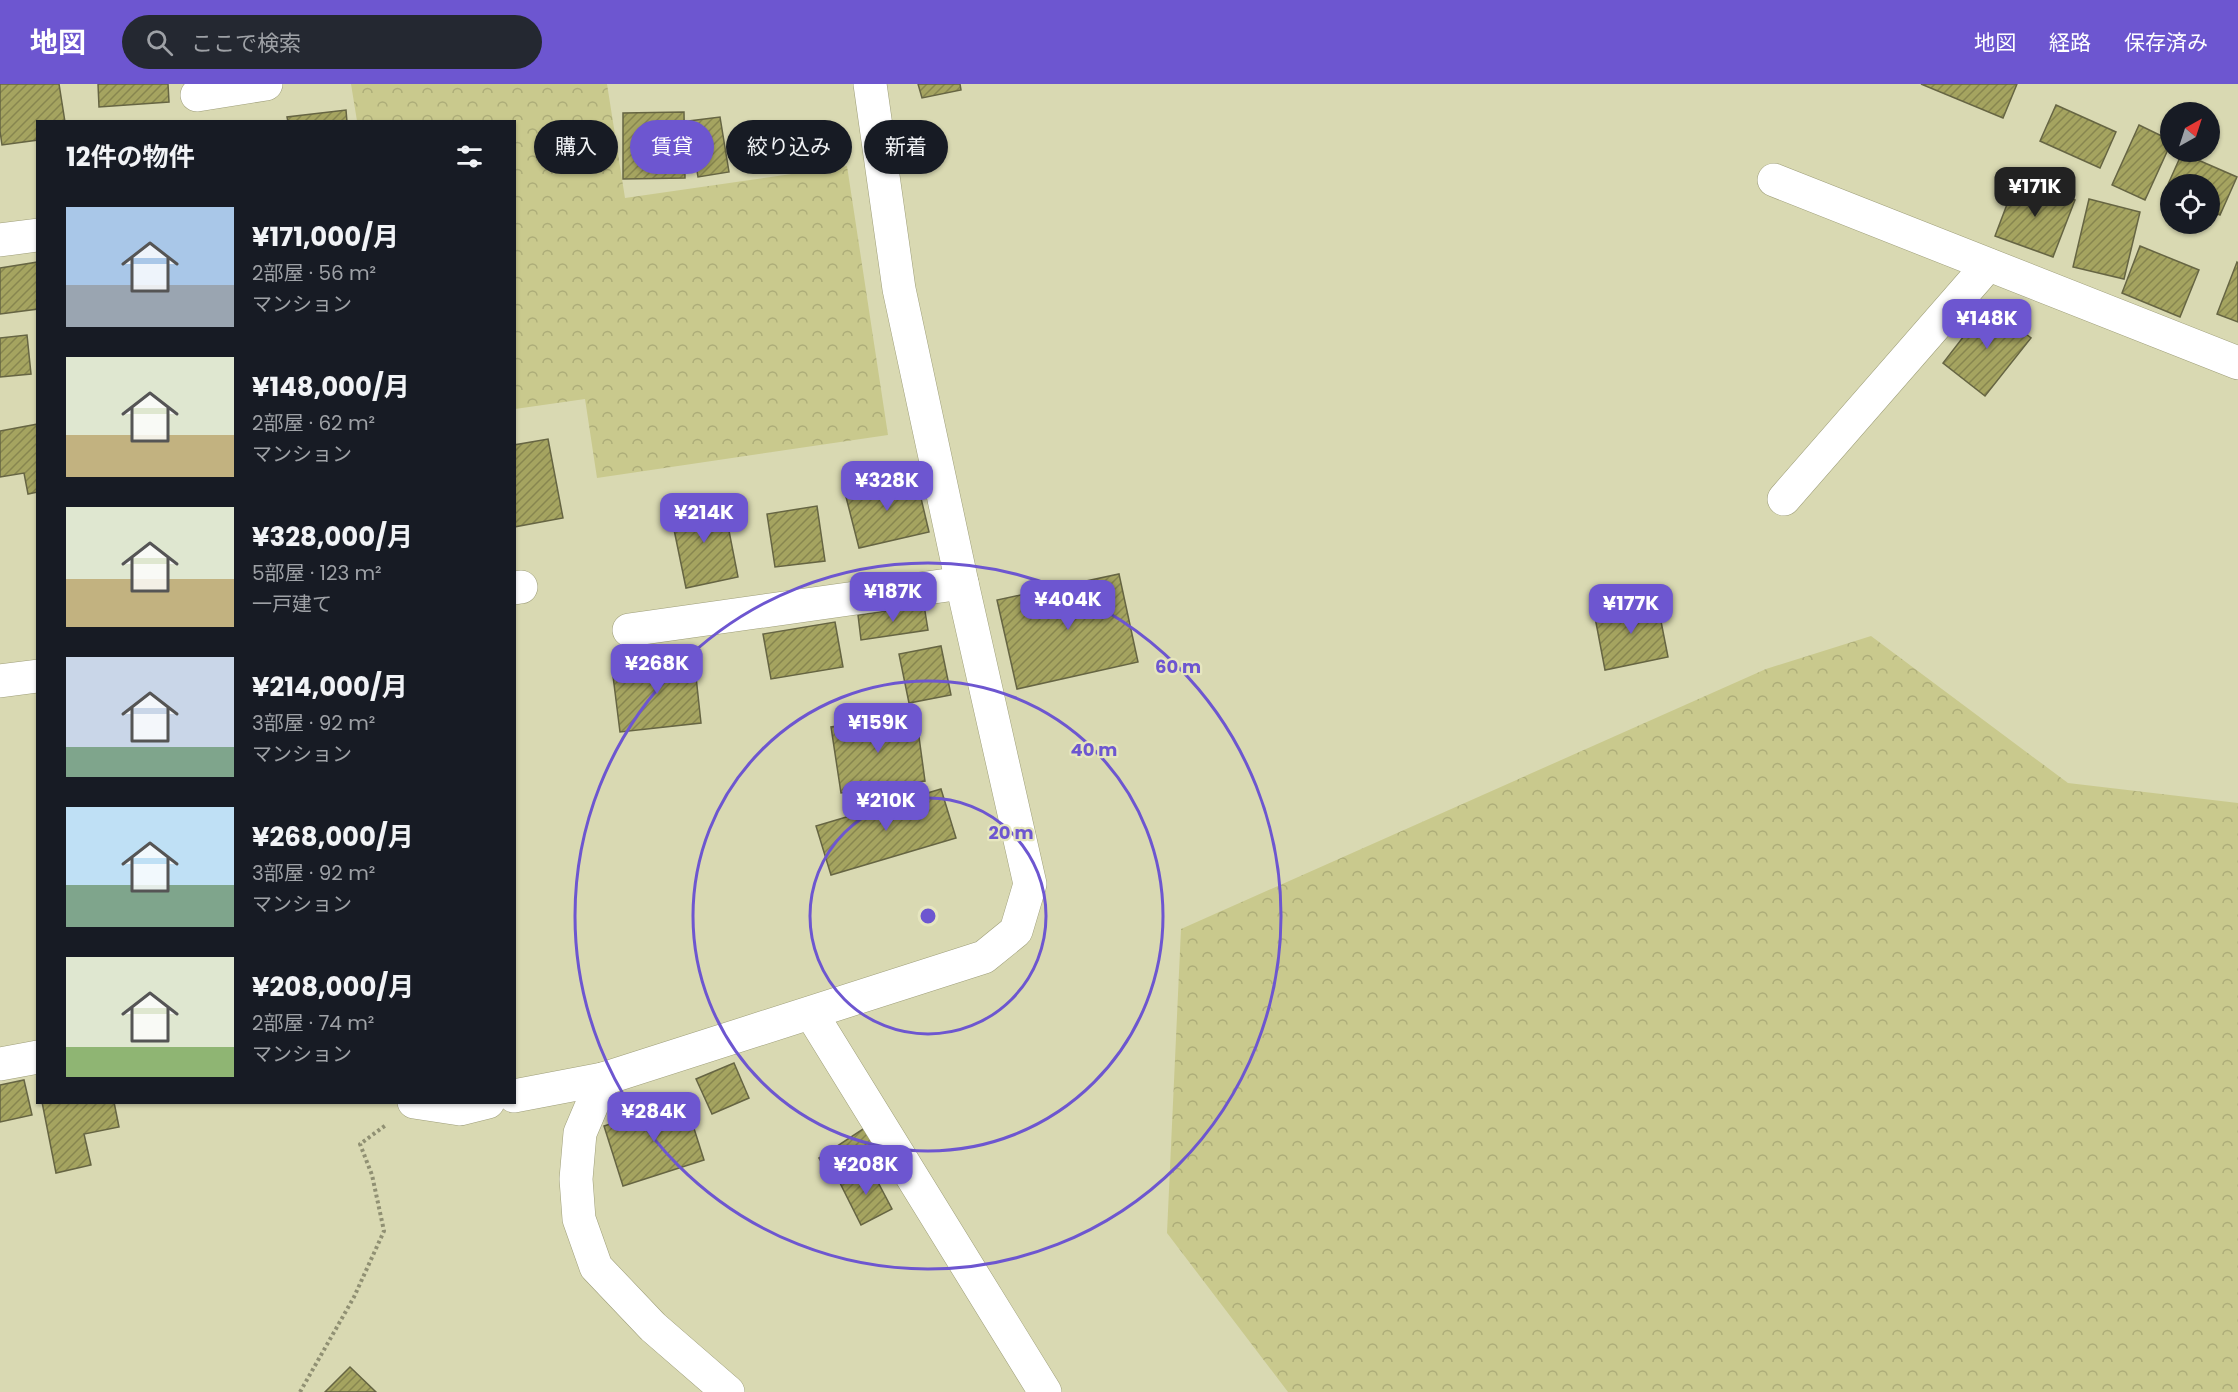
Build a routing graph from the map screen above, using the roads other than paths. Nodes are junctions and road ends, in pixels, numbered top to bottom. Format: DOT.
graph roads {
  1 [pos="266,84"];
  2 [pos="870,84"];
  3 [pos="198,100"];
  4 [pos="1774,180"];
  5 [pos="36,235"];
  6 [pos="0,240"];
  7 [pos="1988,265"];
  8 [pos="2238,363"];
  9 [pos="1784,499"];
  10 [pos="962,584"];
  11 [pos="630,630"];
  12 [pos="36,676"];
  13 [pos="0,681"];
  14 [pos="811,1013"];
  15 [pos="36,1057"];
  16 [pos="0,1064"];
  17 [pos="603,1079"];
  18 [pos="516,1096"];
  19 [pos="422,1104"];
  20 [pos="480,1104"];
  21 [pos="728,1392"];
  22 [pos="1046,1392"];
  1 -- 3 [label="street"];
  2 -- 10 [label="street"];
  4 -- 7 [label="street"];
  5 -- 6 [label="street"];
  7 -- 8 [label="street"];
  7 -- 9 [label="street"];
  10 -- 11 [label="street"];
  10 -- 14 [label="street"];
  12 -- 13 [label="street"];
  14 -- 17 [label="street"];
  14 -- 22 [label="street"];
  15 -- 16 [label="street"];
  17 -- 18 [label="street"];
  17 -- 21 [label="street"];
  19 -- 20 [label="street"];
}
